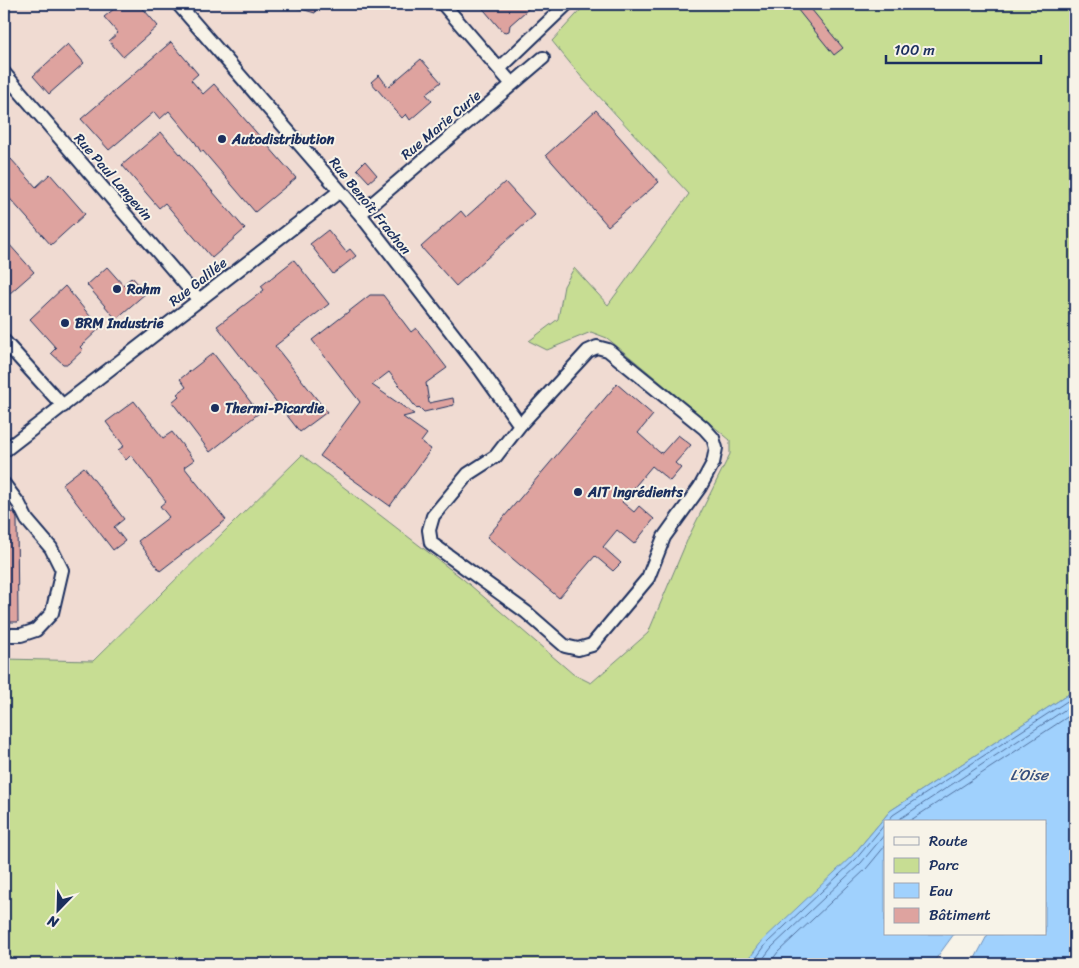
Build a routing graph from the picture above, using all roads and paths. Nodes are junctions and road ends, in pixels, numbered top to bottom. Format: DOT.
graph roads {
  1 [pos="178,4"];
  2 [pos="443,4"];
  3 [pos="567,4"];
  4 [pos="543,58"];
  5 [pos="499,69"];
  6 [pos="4,73"];
  7 [pos="512,84"];
  8 [pos="340,191"];
  9 [pos="360,214"];
  10 [pos="199,300"];
  11 [pos="4,341"];
  12 [pos="63,406"];
  13 [pos="520,425"];
  14 [pos="4,451"];
  15 [pos="4,484"];
  16 [pos="4,635"];
  1 -- 8 [label="street, Rue Benoît Frachon"];
  2 -- 5 [label="street"];
  3 -- 5 [label="street"];
  4 -- 7 [label="street, Rue Marie Curie"];
  5 -- 7 [label="street"];
  6 -- 10 [label="street, Rue Paul Langevin"];
  7 -- 9 [label="street, Rue Marie Curie"];
  8 -- 9 [label="street, Rue Benoît Frachon"];
  8 -- 10 [label="street, Rue Galilée"];
  9 -- 13 [label="street, Rue Benoît Frachon"];
  10 -- 12 [label="street, Rue Galilée"];
  11 -- 12 [label="street"];
  12 -- 14 [label="street, Rue Galilée"];
  13 -- 13 [label="street"];
  15 -- 16 [label="street"];
}
